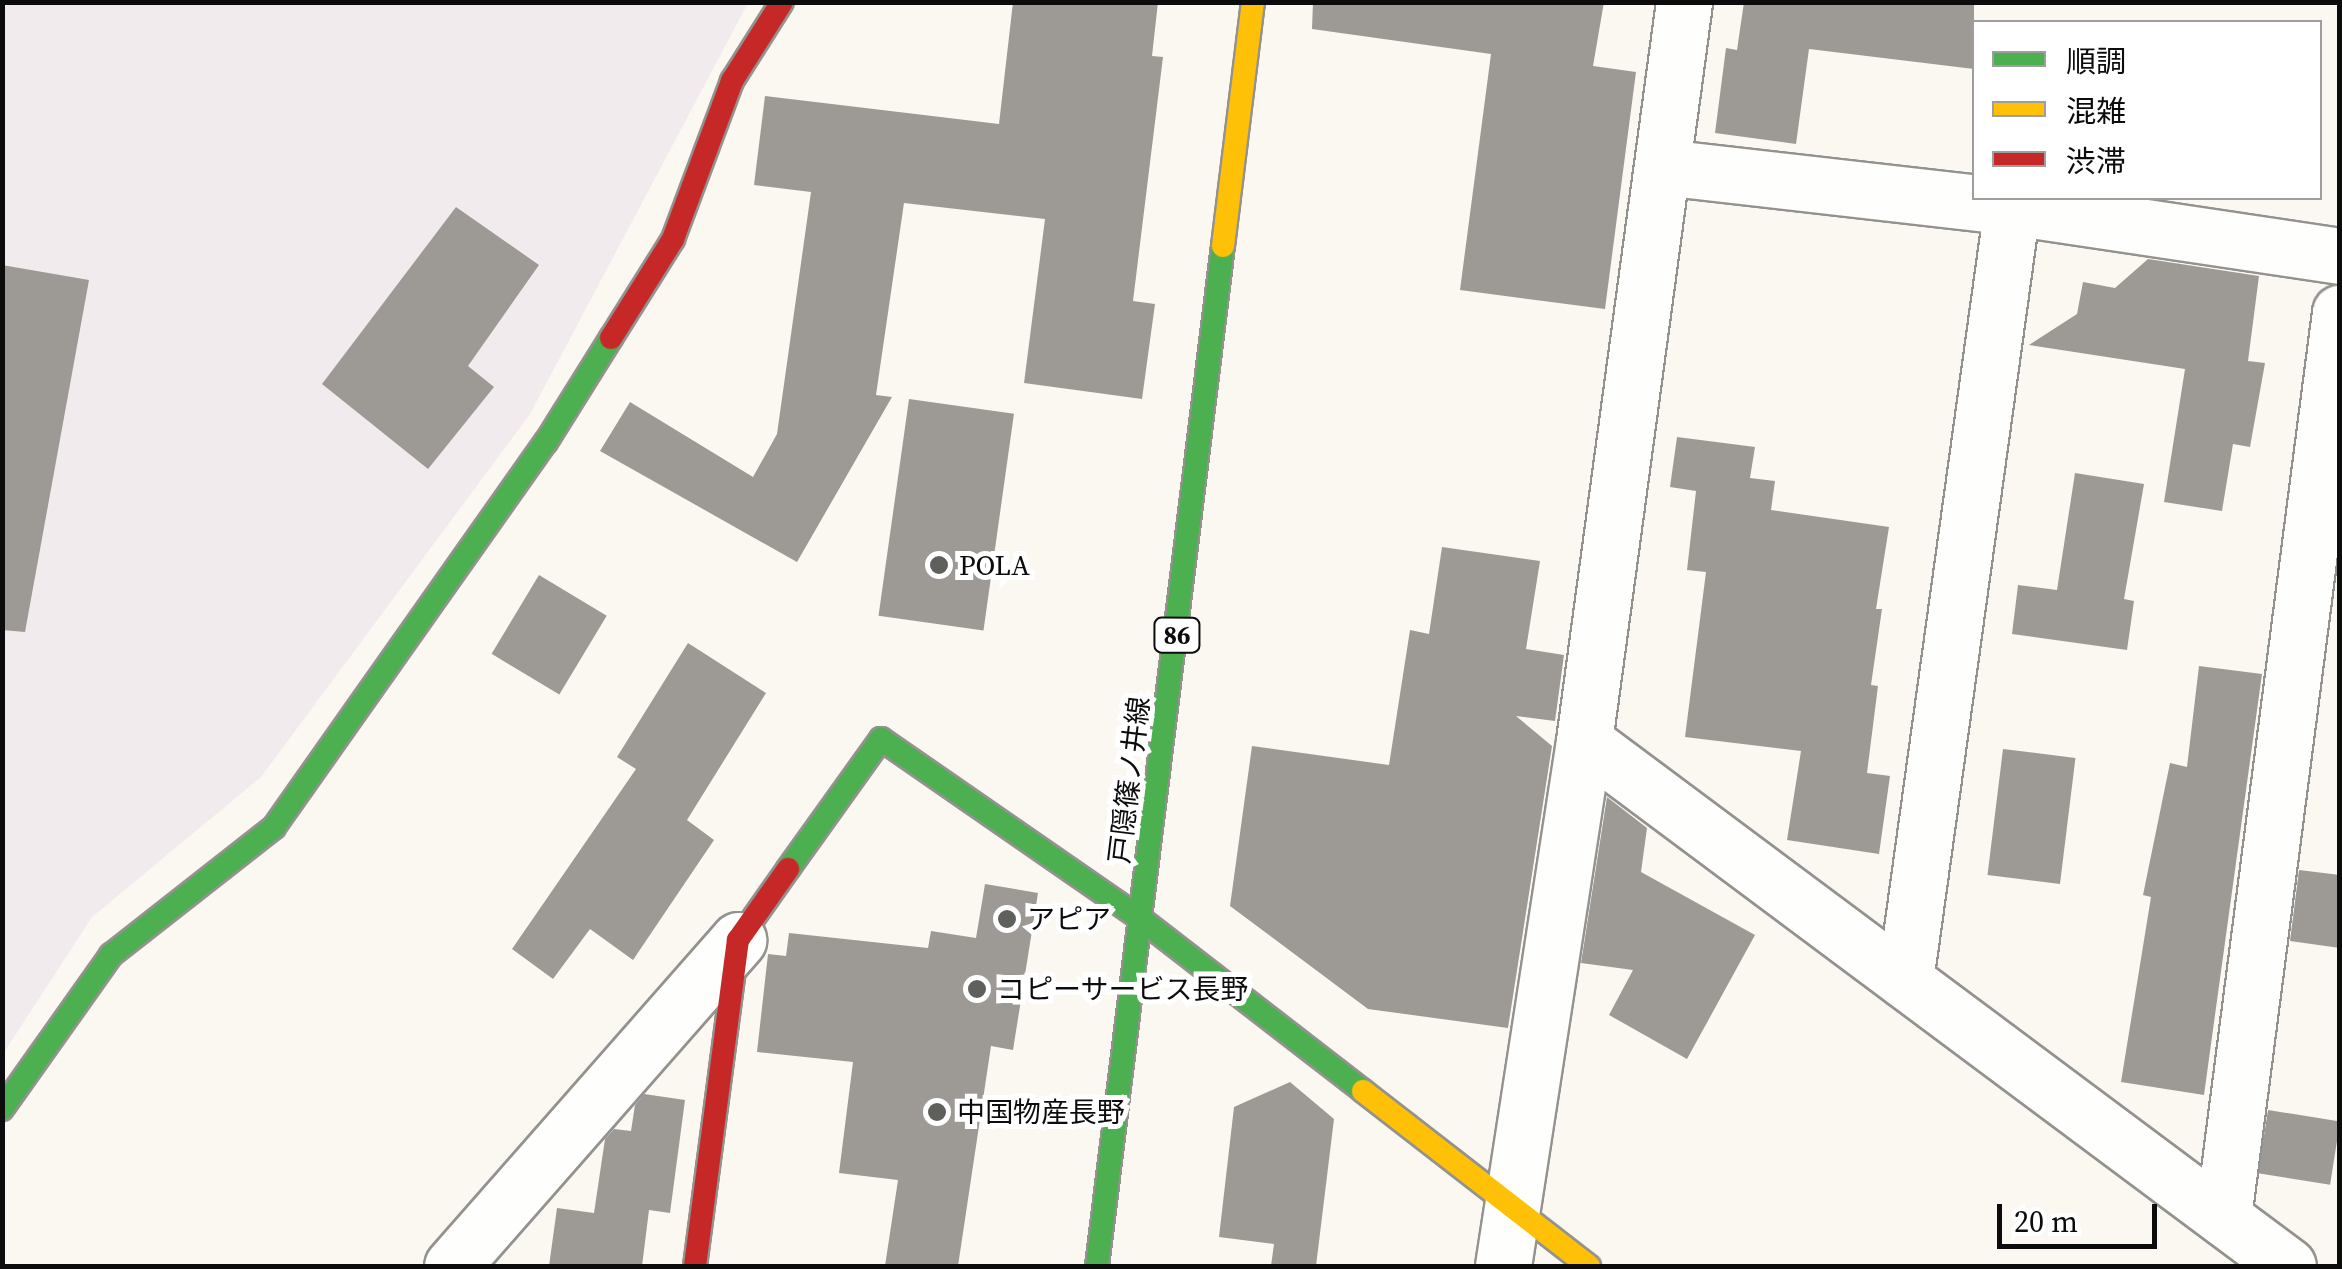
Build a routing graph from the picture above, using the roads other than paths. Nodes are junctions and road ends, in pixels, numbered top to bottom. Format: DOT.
graph roads {
  1 [pos="782,2"];
  2 [pos="1254,2"];
  3 [pos="1684,2"];
  4 [pos="1663,167"];
  5 [pos="2012,207"];
  6 [pos="2340,256"];
  7 [pos="2340,313"];
  8 [pos="1584,741"];
  9 [pos="1142,920"];
  10 [pos="738,940"];
  11 [pos="1905,980"];
  12 [pos="2,1110"];
  13 [pos="1509,1208"];
  14 [pos="2222,1217"];
  15 [pos="452,1266"];
  16 [pos="695,1266"];
  17 [pos="1097,1266"];
  18 [pos="1503,1266"];
  19 [pos="1589,1266"];
  20 [pos="2288,1266"];
  1 -- 12 [label="street"];
  2 -- 9 [label="street, 戸隠篠ノ井線 / 86"];
  3 -- 4 [label="street"];
  4 -- 5 [label="street"];
  4 -- 8 [label="street"];
  5 -- 6 [label="street"];
  5 -- 11 [label="street"];
  7 -- 14 [label="street"];
  8 -- 11 [label="street"];
  8 -- 13 [label="street"];
  9 -- 10 [label="street"];
  9 -- 13 [label="street"];
  9 -- 17 [label="street, 戸隠篠ノ井線 / 86"];
  10 -- 15 [label="street"];
  10 -- 16 [label="street"];
  11 -- 14 [label="street"];
  13 -- 18 [label="street"];
  13 -- 19 [label="street"];
  14 -- 20 [label="street"];
}
